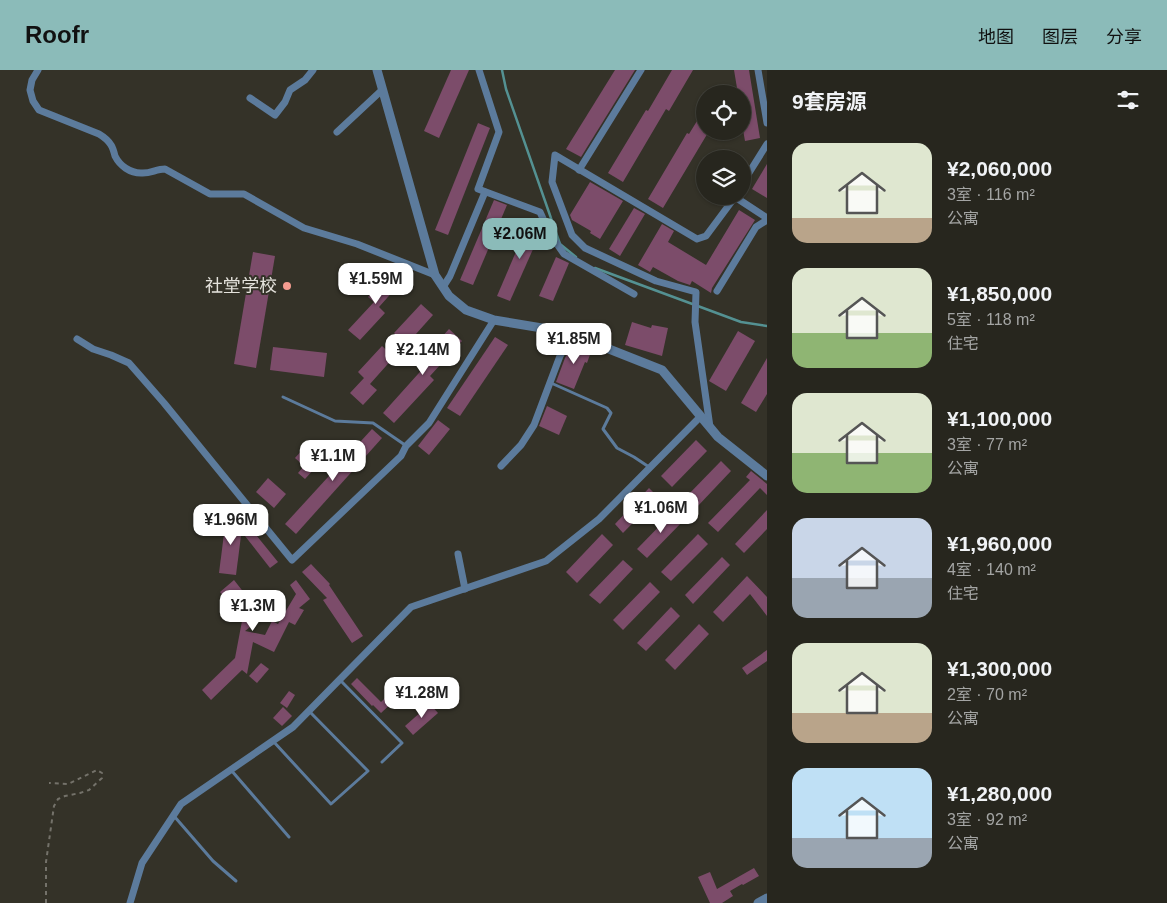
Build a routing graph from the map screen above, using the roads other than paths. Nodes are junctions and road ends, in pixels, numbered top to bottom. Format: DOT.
graph roads {
  1 [pos="38,70"];
  2 [pos="313,70"];
  3 [pos="377,70"];
  4 [pos="479,70"];
  5 [pos="641,70"];
  6 [pos="758,70"];
  7 [pos="382,90"];
  8 [pos="250,98"];
  9 [pos="767,123"];
  10 [pos="337,132"];
  11 [pos="767,144"];
  12 [pos="579,170"];
  13 [pos="751,170"];
  14 [pos="485,192"];
  15 [pos="729,205"];
  16 [pos="747,205"];
  17 [pos="767,219"];
  18 [pos="435,275"];
  19 [pos="443,287"];
  20 [pos="717,291"];
  21 [pos="634,294"];
  22 [pos="494,320"];
  23 [pos="572,334"];
  24 [pos="77,338"];
  25 [pos="551,382"];
  26 [pos="283,397"];
  27 [pos="701,416"];
  28 [pos="710,427"];
  29 [pos="406,446"];
  30 [pos="501,466"];
  31 [pos="650,468"];
  32 [pos="767,476"];
  33 [pos="458,554"];
  34 [pos="465,589"];
  35 [pos="340,679"];
  36 [pos="308,711"];
  37 [pos="273,741"];
  38 [pos="382,762"];
  39 [pos="231,770"];
  40 [pos="173,816"];
  41 [pos="290,837"];
  42 [pos="236,881"];
  43 [pos="767,898"];
  44 [pos="130,903"];
  45 [pos="758,903"];
  1 -- 18 [label="street"];
  2 -- 8 [label="street"];
  3 -- 7 [label="street"];
  4 -- 14 [label="street"];
  5 -- 12 [label="street"];
  6 -- 9 [label="street"];
  7 -- 10 [label="street"];
  7 -- 18 [label="street"];
  11 -- 13 [label="street"];
  12 -- 15 [label="street"];
  12 -- 28 [label="street"];
  14 -- 19 [label="street"];
  14 -- 21 [label="street"];
  16 -- 17 [label="street"];
  17 -- 20 [label="street"];
  18 -- 19 [label="street"];
  19 -- 22 [label="street"];
  22 -- 23 [label="street"];
  22 -- 29 [label="street"];
  23 -- 25 [label="street"];
  23 -- 27 [label="street"];
  24 -- 29 [label="street"];
  25 -- 30 [label="street"];
  25 -- 31 [label="lane"];
  26 -- 29 [label="lane"];
  27 -- 28 [label="street"];
  27 -- 31 [label="street"];
  28 -- 32 [label="street"];
  31 -- 34 [label="street"];
  33 -- 34 [label="street"];
  34 -- 35 [label="street"];
  35 -- 36 [label="street"];
  35 -- 38 [label="lane"];
  36 -- 37 [label="street"];
  36 -- 37 [label="lane"];
  37 -- 39 [label="street"];
  39 -- 40 [label="street"];
  39 -- 41 [label="lane"];
  40 -- 42 [label="lane"];
  40 -- 44 [label="street"];
  43 -- 45 [label="street"];
}
